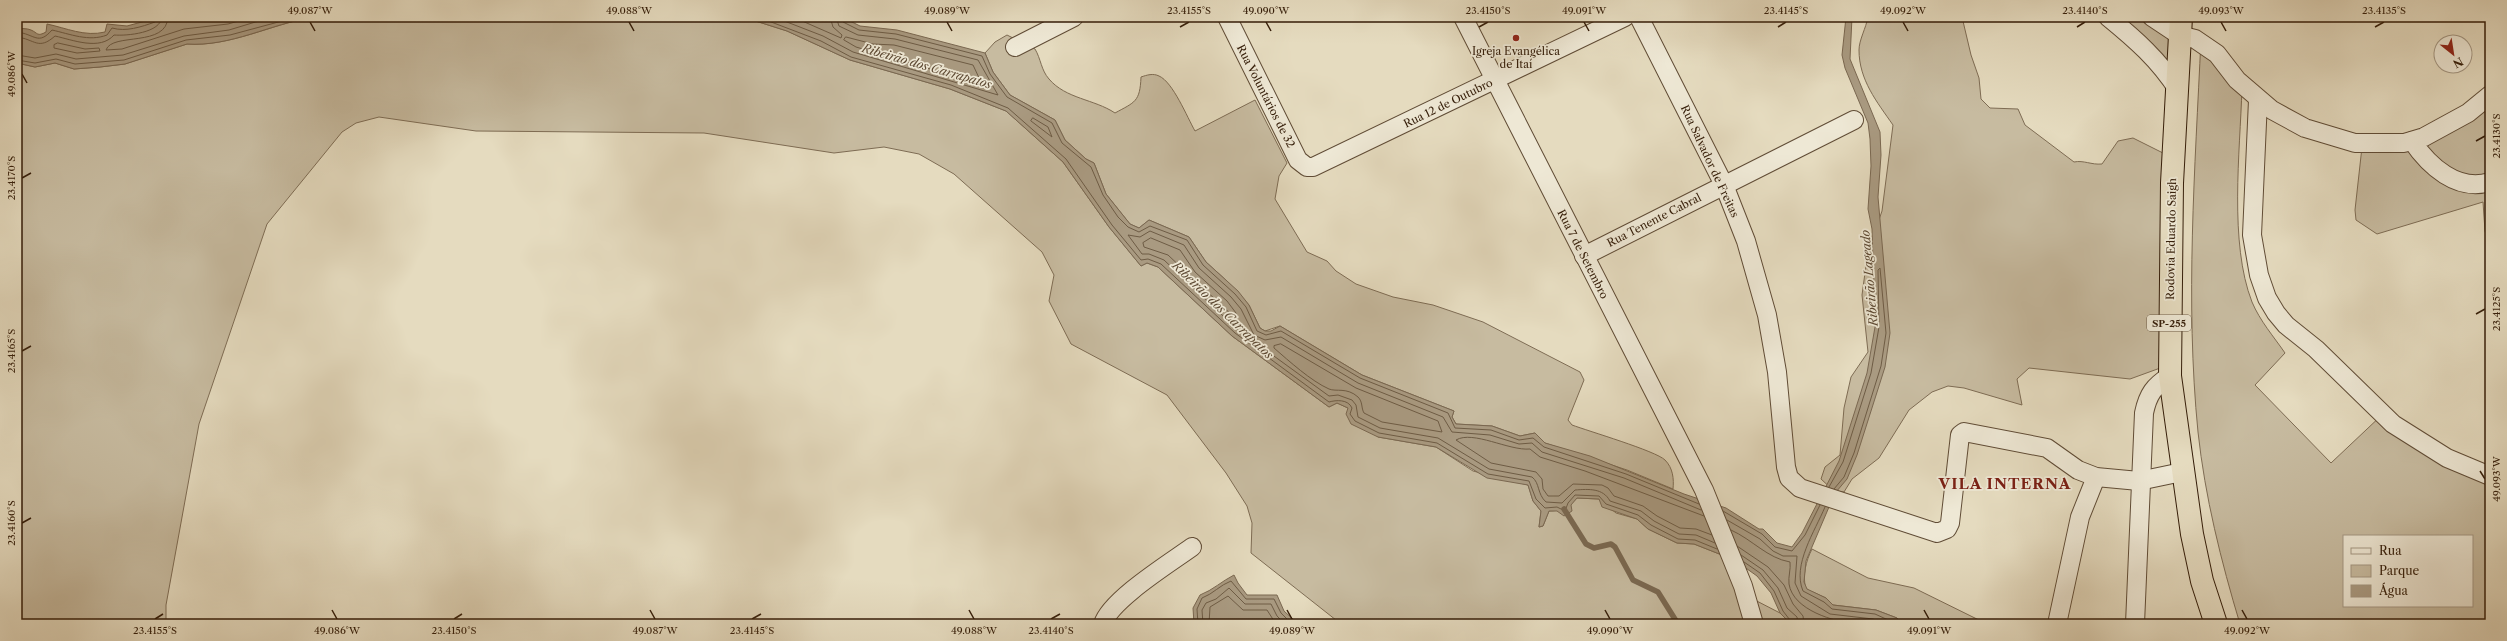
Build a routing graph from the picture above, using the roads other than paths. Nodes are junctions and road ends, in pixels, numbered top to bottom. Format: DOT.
graph roads {
  1 [pos="1074,17"];
  2 [pos="1227,17"];
  3 [pos="1463,17"];
  4 [pos="1625,17"];
  5 [pos="1639,17"];
  6 [pos="2108,17"];
  7 [pos="2152,17"];
  8 [pos="2180,26"];
  9 [pos="1015,47"];
  10 [pos="1495,80"];
  11 [pos="2178,90"];
  12 [pos="2490,95"];
  13 [pos="2258,100"];
  14 [pos="1854,120"];
  15 [pos="2412,141"];
  16 [pos="1313,167"];
  17 [pos="2490,182"];
  18 [pos="1724,185"];
  19 [pos="1584,256"];
  20 [pos="2170,376"];
  21 [pos="2182,472"];
  22 [pos="2490,476"];
  23 [pos="2096,477"];
  24 [pos="2139,481"];
  25 [pos="1192,547"];
  26 [pos="1752,618"];
  27 [pos="1104,624"];
  28 [pos="2057,624"];
  29 [pos="2135,624"];
  30 [pos="2216,624"];
  1 -- 9 [label="street"];
  2 -- 16 [label="street, Rua Voluntários de 32"];
  3 -- 10 [label="street, Rua 7 de Setembro"];
  4 -- 10 [label="street, Rua 12 de Outubro"];
  5 -- 18 [label="street, Rua Salvador de Freitas"];
  6 -- 11 [label="street"];
  7 -- 8 [label="street"];
  8 -- 11 [label="highway, Rodovia Eduardo Saigh / SP-255"];
  8 -- 13 [label="street"];
  10 -- 16 [label="street, Rua 12 de Outubro"];
  10 -- 19 [label="street, Rua 7 de Setembro"];
  11 -- 20 [label="highway, Rodovia Eduardo Saigh / SP-255"];
  12 -- 15 [label="street"];
  13 -- 15 [label="street"];
  13 -- 22 [label="street"];
  14 -- 18 [label="street, Rua Tenente Cabral"];
  15 -- 17 [label="street"];
  18 -- 19 [label="street, Rua Tenente Cabral"];
  18 -- 23 [label="street, Rua Salvador de Freitas"];
  19 -- 26 [label="street, Rua 7 de Setembro"];
  20 -- 21 [label="highway, Rodovia Eduardo Saigh / SP-255"];
  20 -- 24 [label="street"];
  21 -- 24 [label="street"];
  21 -- 30 [label="highway, Rodovia Eduardo Saigh / SP-255"];
  23 -- 24 [label="street"];
  23 -- 28 [label="street"];
  24 -- 29 [label="street"];
  25 -- 27 [label="street"];
}
